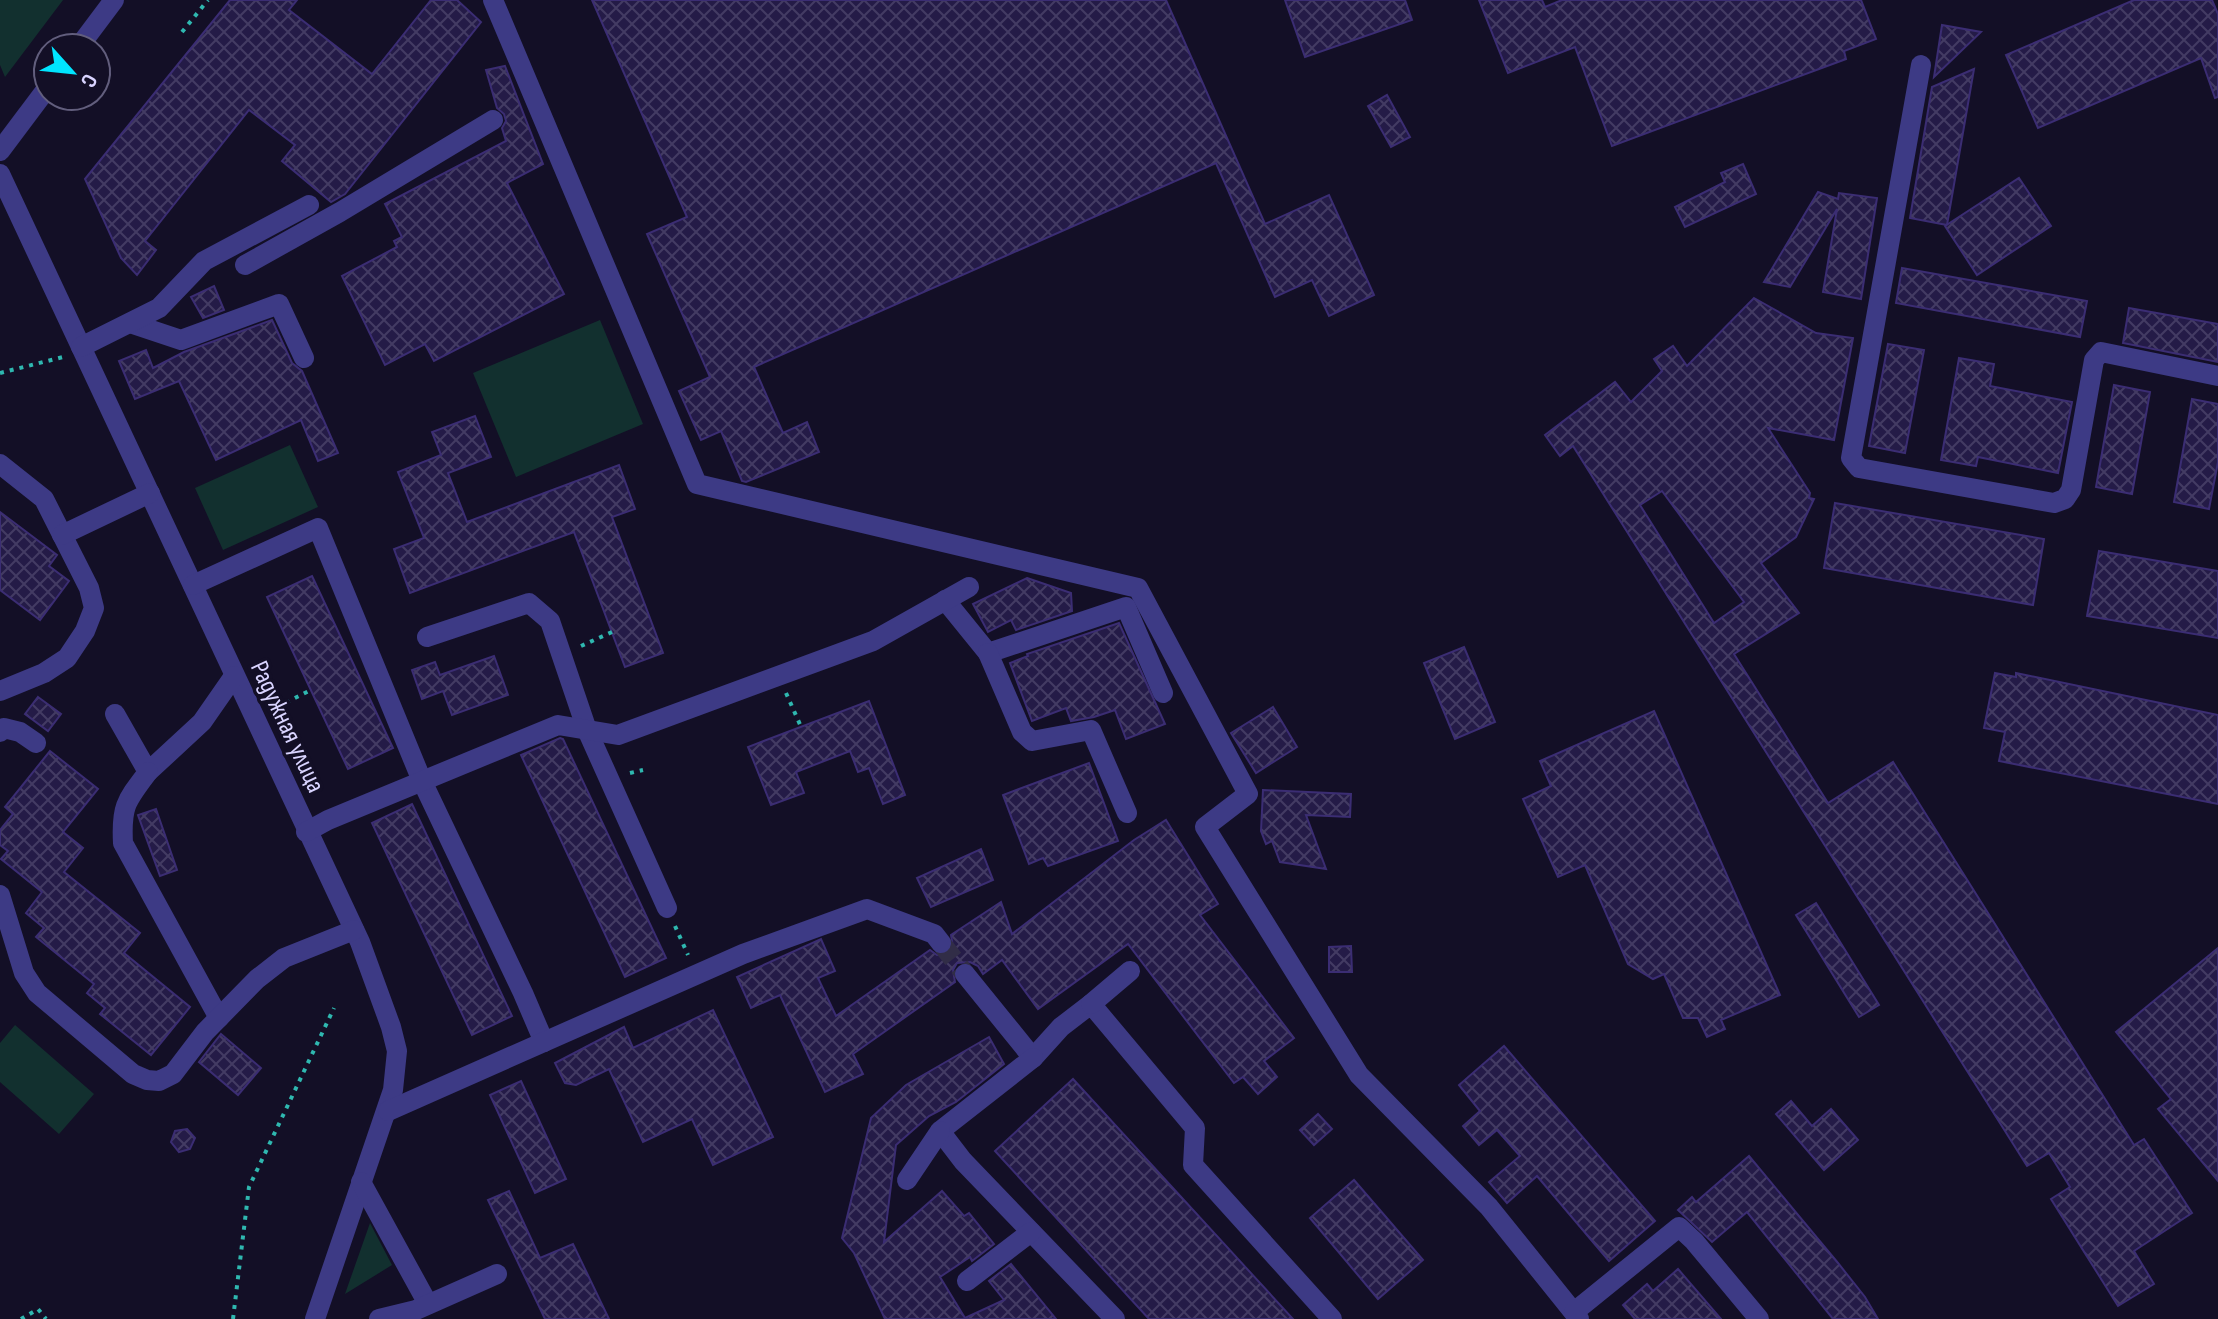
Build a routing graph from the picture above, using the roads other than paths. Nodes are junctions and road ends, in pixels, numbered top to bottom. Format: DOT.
graph roads {
  1 [pos="114,0"];
  2 [pos="493,0"];
  3 [pos="90,32"];
  4 [pos="1921,65"];
  5 [pos="32,108"];
  6 [pos="493,120"];
  7 [pos="0,151"];
  8 [pos="0,174"];
  9 [pos="309,205"];
  10 [pos="245,265"];
  11 [pos="130,323"];
  12 [pos="73,352"];
  13 [pos="304,358"];
  14 [pos="2218,376"];
  15 [pos="0,464"];
  16 [pos="150,493"];
  17 [pos="62,535"];
  18 [pos="193,585"];
  19 [pos="969,587"];
  20 [pos="945,600"];
  21 [pos="427,637"];
  22 [pos="988,653"];
  23 [pos="234,676"];
  24 [pos="0,691"];
  25 [pos="1163,693"];
  26 [pos="115,714"];
  27 [pos="587,730"];
  28 [pos="0,732"];
  29 [pos="36,743"];
  30 [pos="148,772"];
  31 [pos="422,781"];
  32 [pos="1127,813"];
  33 [pos="306,832"];
  34 [pos="0,895"];
  35 [pos="667,908"];
  36 [pos="354,930"];
  37 [pos="941,943"];
  38 [pos="1130,971"];
  39 [pos="965,974"];
  40 [pos="1091,1004"];
  41 [pos="219,1018"];
  42 [pos="544,1042"];
  43 [pos="1033,1058"];
  44 [pos="388,1111"];
  45 [pos="940,1131"];
  46 [pos="907,1180"];
  47 [pos="361,1182"];
  48 [pos="1031,1232"];
  49 [pos="497,1274"];
  50 [pos="967,1281"];
  51 [pos="421,1311"];
  52 [pos="1576,1315"];
  53 [pos="1105,1316"];
  54 [pos="315,1319"];
  55 [pos="379,1319"];
  56 [pos="1332,1319"];
  57 [pos="1759,1319"];
  1 -- 3 [label="street"];
  2 -- 52 [label="street"];
  4 -- 14 [label="street"];
  5 -- 7 [label="street"];
  6 -- 10 [label="street"];
  8 -- 12 [label="street, Радужная улица"];
  9 -- 11 [label="street"];
  11 -- 12 [label="street"];
  11 -- 13 [label="street"];
  12 -- 16 [label="street, Радужная улица"];
  15 -- 17 [label="street"];
  16 -- 17 [label="street"];
  16 -- 18 [label="street, Радужная улица"];
  17 -- 24 [label="street"];
  18 -- 23 [label="street, Радужная улица"];
  18 -- 31 [label="street"];
  19 -- 20 [label="street"];
  20 -- 22 [label="street"];
  20 -- 27 [label="street"];
  21 -- 27 [label="street"];
  22 -- 25 [label="street"];
  22 -- 32 [label="street"];
  23 -- 30 [label="street"];
  23 -- 33 [label="street, Радужная улица"];
  26 -- 30 [label="street"];
  27 -- 31 [label="street"];
  27 -- 35 [label="street"];
  28 -- 29 [label="street"];
  30 -- 41 [label="street"];
  31 -- 33 [label="street"];
  31 -- 42 [label="street"];
  33 -- 36 [label="street, Радужная улица"];
  34 -- 41 [label="street"];
  36 -- 41 [label="street"];
  36 -- 44 [label="street, Радужная улица"];
  37 -- 42 [label="street"];
  38 -- 40 [label="street"];
  39 -- 43 [label="street"];
  40 -- 43 [label="street"];
  40 -- 56 [label="street"];
  42 -- 44 [label="street"];
  43 -- 45 [label="street"];
  44 -- 47 [label="street, Радужная улица"];
  45 -- 46 [label="street"];
  45 -- 48 [label="street"];
  47 -- 51 [label="street"];
  47 -- 54 [label="street, Радужная улица"];
  48 -- 50 [label="street"];
  48 -- 53 [label="street"];
  49 -- 51 [label="street"];
  51 -- 55 [label="street"];
  52 -- 57 [label="street"];
}
